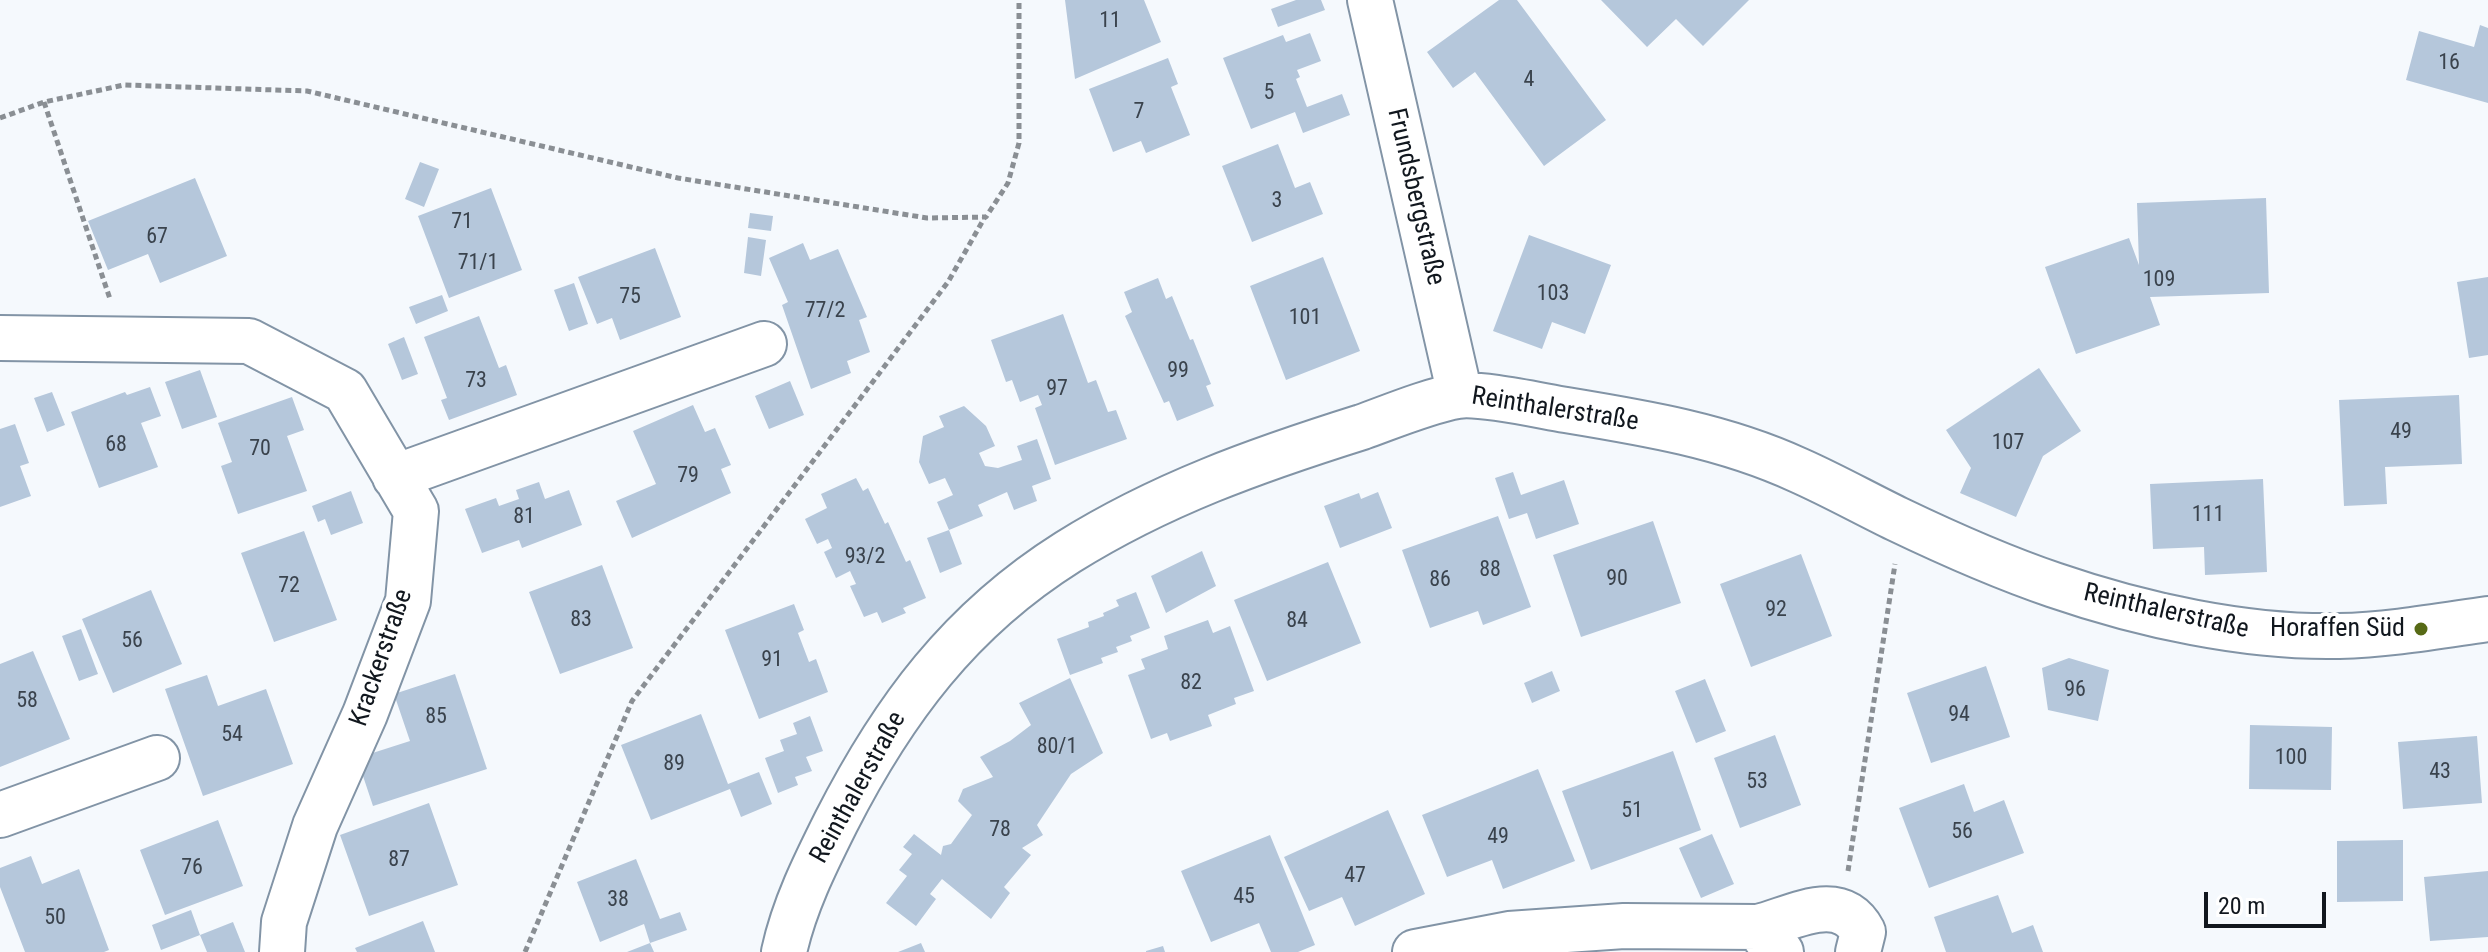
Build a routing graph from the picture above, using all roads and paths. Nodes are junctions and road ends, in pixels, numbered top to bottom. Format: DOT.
graph roads {
  1 [pos="1019,0"];
  2 [pos="1370,0"];
  3 [pos="44,102"];
  4 [pos="0,118"];
  5 [pos="986,217"];
  6 [pos="0,338"];
  7 [pos="123,339"];
  8 [pos="764,344"];
  9 [pos="1460,395"];
  10 [pos="395,477"];
  11 [pos="1902,521"];
  12 [pos="2488,619"];
  13 [pos="157,758"];
  14 [pos="0,815"];
  15 [pos="1842,911"];
  16 [pos="1770,940"];
  17 [pos="282,952"];
  18 [pos="525,952"];
  19 [pos="784,952"];
  20 [pos="1415,952"];
  21 [pos="1858,952"];
  1 -- 5 [label="path"];
  2 -- 9 [label="street, Frundsbergstraße"];
  3 -- 4 [label="path"];
  3 -- 5 [label="path"];
  3 -- 7 [label="path"];
  5 -- 18 [label="path"];
  6 -- 7 [label="street, Krackerstraße"];
  7 -- 10 [label="street, Krackerstraße"];
  8 -- 10 [label="street"];
  9 -- 11 [label="street, Reinthalerstraße"];
  9 -- 19 [label="street, Reinthalerstraße"];
  10 -- 17 [label="street, Krackerstraße"];
  11 -- 12 [label="street, Reinthalerstraße"];
  11 -- 15 [label="path"];
  13 -- 14 [label="street"];
  15 -- 16 [label="street"];
  15 -- 21 [label="street"];
  16 -- 20 [label="street"];
}
